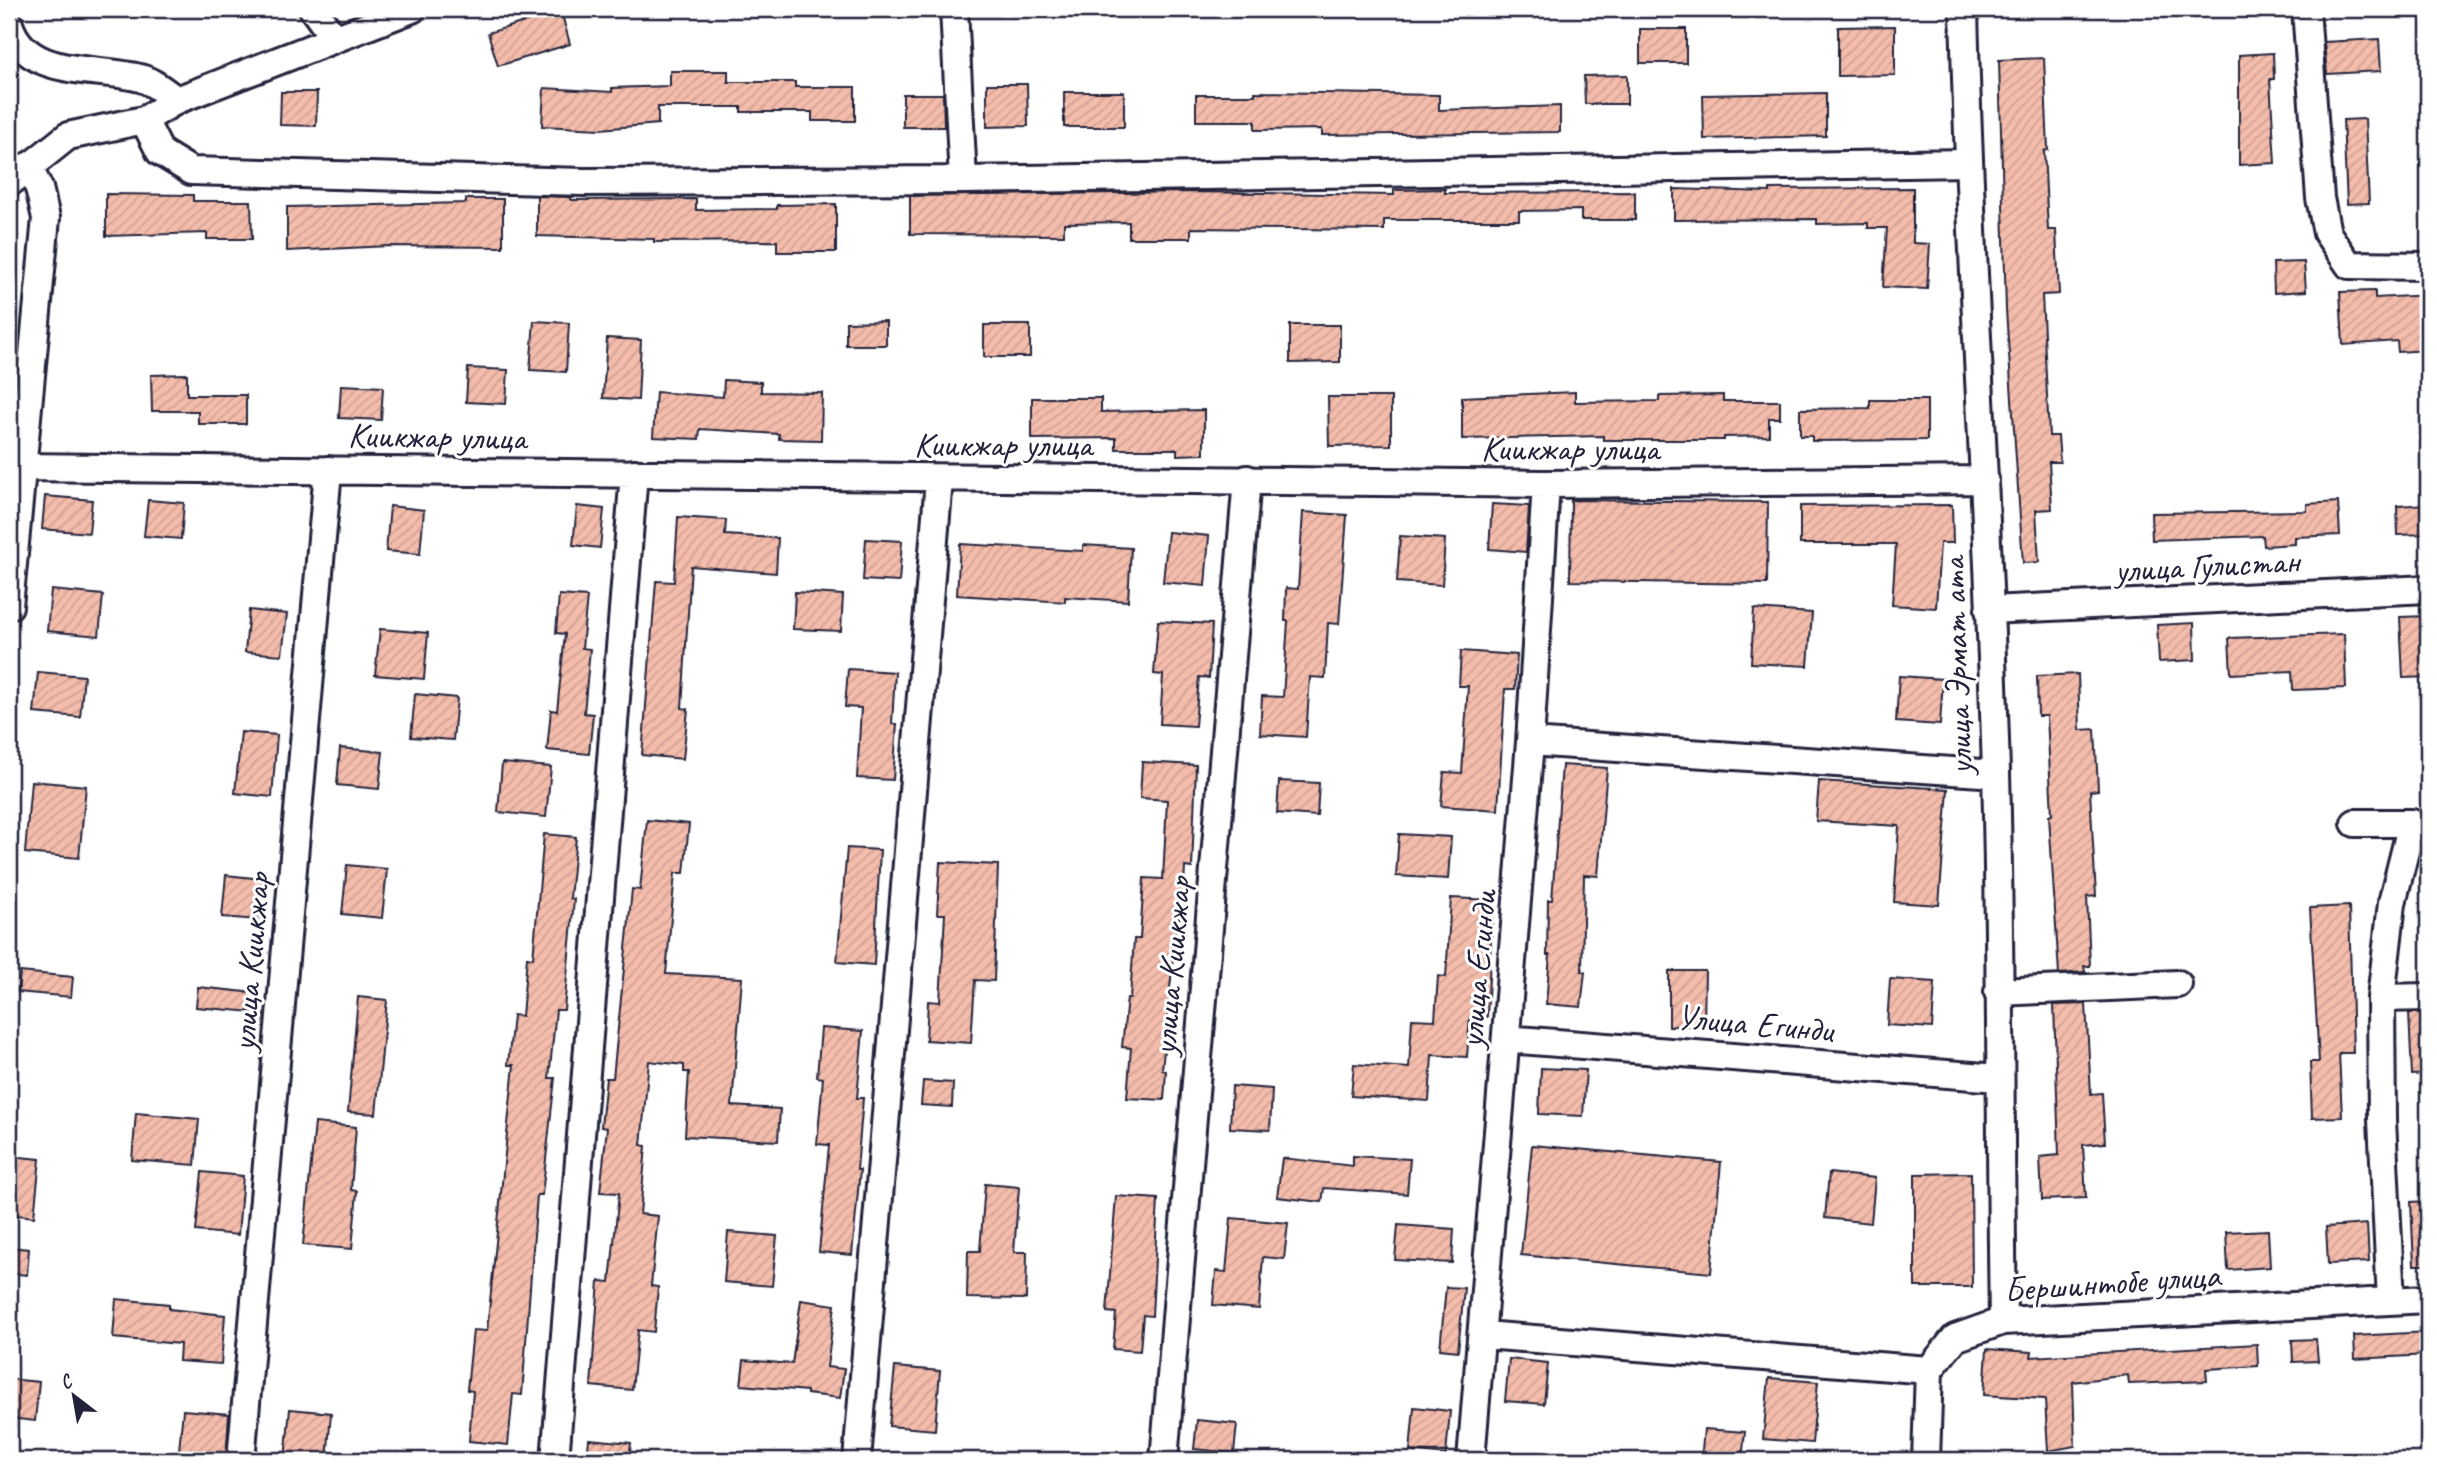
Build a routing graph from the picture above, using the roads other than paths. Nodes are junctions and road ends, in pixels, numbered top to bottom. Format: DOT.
graph roads {
  1 [pos="313,9"];
  2 [pos="412,9"];
  3 [pos="954,9"];
  4 [pos="1964,9"];
  5 [pos="2306,9"];
  6 [pos="9,24"];
  7 [pos="334,38"];
  8 [pos="177,100"];
  9 [pos="144,120"];
  10 [pos="1968,163"];
  11 [pos="19,174"];
  12 [pos="963,180"];
  13 [pos="2428,266"];
  14 [pos="21,467"];
  15 [pos="328,470"];
  16 [pos="634,473"];
  17 [pos="1247,479"];
  18 [pos="939,480"];
  19 [pos="1985,480"];
  20 [pos="1546,484"];
  21 [pos="2428,589"];
  22 [pos="9,606"];
  23 [pos="1989,610"];
  24 [pos="1530,742"];
  25 [pos="1996,774"];
  26 [pos="2355,823"];
  27 [pos="2178,984"];
  28 [pos="1998,992"];
  29 [pos="2428,997"];
  30 [pos="2381,998"];
  31 [pos="1506,1038"];
  32 [pos="1998,1078"];
  33 [pos="2428,1299"];
  34 [pos="2391,1301"];
  35 [pos="2003,1321"];
  36 [pos="1484,1335"];
  37 [pos="1929,1370"];
  38 [pos="241,1460"];
  39 [pos="555,1460"];
  40 [pos="857,1460"];
  41 [pos="1164,1460"];
  42 [pos="1471,1460"];
  43 [pos="1926,1460"];
  1 -- 7 [label="street"];
  2 -- 7 [label="street"];
  3 -- 12 [label="street"];
  4 -- 10 [label="street, улица Эрмат ата"];
  5 -- 13 [label="street"];
  6 -- 8 [label="street"];
  7 -- 8 [label="street"];
  8 -- 9 [label="street"];
  9 -- 11 [label="street"];
  9 -- 12 [label="street"];
  10 -- 12 [label="street"];
  10 -- 19 [label="street, улица Эрмат ата"];
  11 -- 14 [label="street"];
  14 -- 15 [label="street, Киикжар улица"];
  14 -- 22 [label="street"];
  15 -- 16 [label="street, Киикжар улица"];
  15 -- 38 [label="street, улица Киикжар"];
  16 -- 18 [label="street, Киикжар улица"];
  16 -- 39 [label="street"];
  17 -- 18 [label="street, Киикжар улица"];
  17 -- 20 [label="street, Киикжар улица"];
  17 -- 41 [label="street, улица Киикжар"];
  18 -- 40 [label="street"];
  19 -- 20 [label="street, Киикжар улица"];
  19 -- 23 [label="street, улица Эрмат ата"];
  20 -- 24 [label="street, улица Егинди"];
  21 -- 23 [label="street, улица Гулистан"];
  23 -- 25 [label="street, улица Эрмат ата"];
  24 -- 25 [label="street"];
  24 -- 31 [label="street, улица Егинди"];
  25 -- 28 [label="street, улица Эрмат ата"];
  26 -- 30 [label="street"];
  27 -- 28 [label="street"];
  28 -- 32 [label="street, улица Эрмат ата"];
  29 -- 30 [label="street"];
  30 -- 34 [label="street"];
  31 -- 32 [label="street, Улица Егинди"];
  31 -- 36 [label="street, улица Егинди"];
  32 -- 35 [label="street, улица Эрмат ата"];
  33 -- 34 [label="street, Бершинтобе улица"];
  34 -- 35 [label="street, Бершинтобе улица"];
  35 -- 37 [label="street, Бершинтобе улица"];
  36 -- 37 [label="street"];
  36 -- 42 [label="street, улица Егинди"];
  37 -- 43 [label="street"];
}
